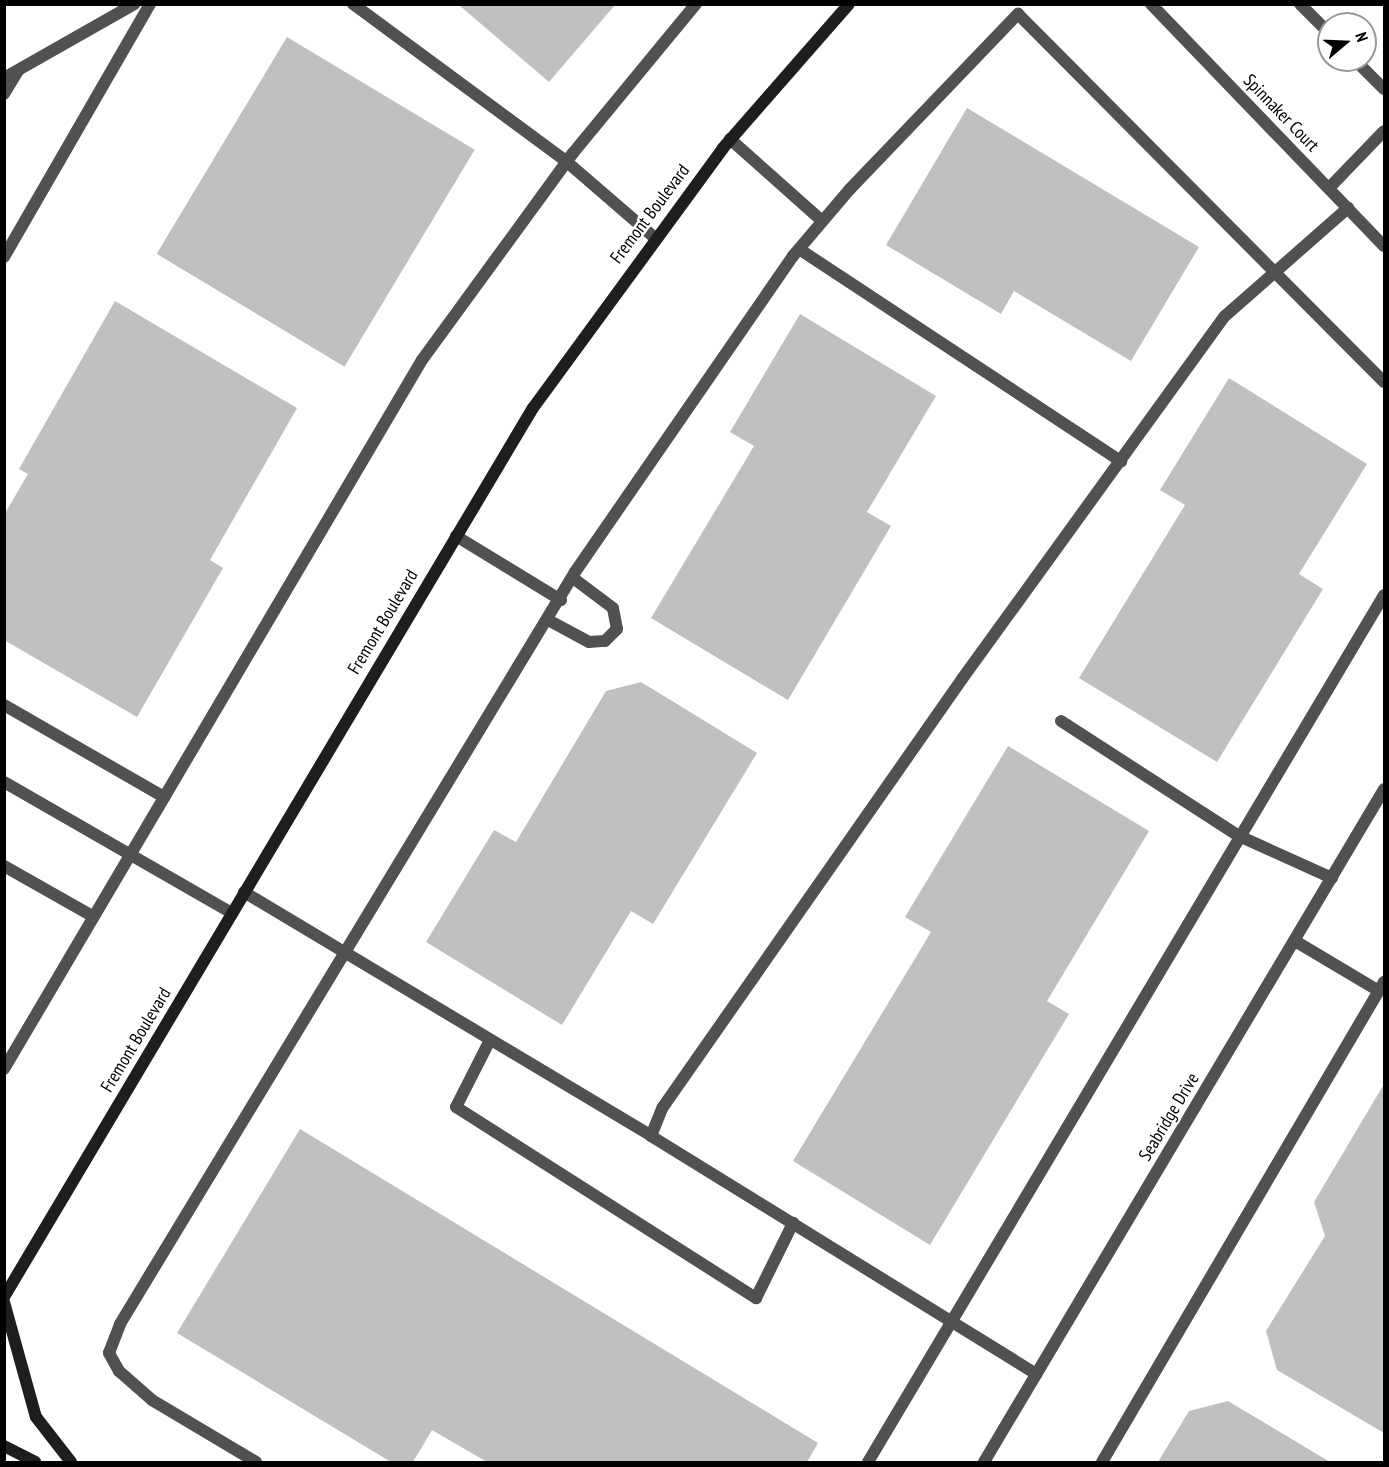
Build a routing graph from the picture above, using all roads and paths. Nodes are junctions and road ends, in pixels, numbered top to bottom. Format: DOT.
graph roads {
  1 [pos="134,4"];
  2 [pos="150,4"];
  3 [pos="353,4"];
  4 [pos="696,4"];
  5 [pos="849,4"];
  6 [pos="1151,4"];
  7 [pos="1300,4"];
  8 [pos="1317,21"];
  9 [pos="19,70"];
  10 [pos="1367,72"];
  11 [pos="4,78"];
  12 [pos="1384,89"];
  13 [pos="4,94"];
  14 [pos="1384,131"];
  15 [pos="730,139"];
  16 [pos="567,162"];
  17 [pos="1329,189"];
  18 [pos="1348,208"];
  19 [pos="822,221"];
  20 [pos="654,237"];
  21 [pos="1384,246"];
  22 [pos="800,249"];
  23 [pos="4,257"];
  24 [pos="1277,270"];
  25 [pos="1384,382"];
  26 [pos="1121,460"];
  27 [pos="456,536"];
  28 [pos="573,578"];
  29 [pos="1384,595"];
  30 [pos="561,600"];
  31 [pos="550,621"];
  32 [pos="4,705"];
  33 [pos="1061,721"];
  34 [pos="4,782"];
  35 [pos="1384,789"];
  36 [pos="164,797"];
  37 [pos="1239,836"];
  38 [pos="130,855"];
  39 [pos="4,866"];
  40 [pos="1332,878"];
  41 [pos="244,892"];
  42 [pos="232,913"];
  43 [pos="94,917"];
  44 [pos="1294,941"];
  45 [pos="345,952"];
  46 [pos="1382,986"];
  47 [pos="490,1040"];
  48 [pos="4,1069"];
  49 [pos="651,1136"];
  50 [pos="793,1223"];
  51 [pos="4,1297"];
  52 [pos="4,1302"];
  53 [pos="952,1321"];
  54 [pos="1036,1374"];
  55 [pos="4,1446"];
  56 [pos="35,1462"];
  57 [pos="71,1462"];
  58 [pos="256,1462"];
  59 [pos="868,1462"];
  60 [pos="984,1462"];
  61 [pos="1102,1462"];
  1 -- 9 [label="street"];
  2 -- 23 [label="street"];
  3 -- 16 [label="street"];
  4 -- 16 [label="street"];
  5 -- 15 [label="main road, Fremont Boulevard"];
  6 -- 17 [label="street, Spinnaker Court"];
  7 -- 8 [label="street"];
  9 -- 11 [label="street"];
  9 -- 13 [label="street"];
  10 -- 12 [label="street"];
  14 -- 17 [label="street"];
  15 -- 19 [label="street"];
  15 -- 20 [label="main road, Fremont Boulevard"];
  16 -- 20 [label="street"];
  16 -- 36 [label="street"];
  17 -- 18 [label="street, Spinnaker Court"];
  18 -- 21 [label="street, Spinnaker Court"];
  18 -- 24 [label="street"];
  19 -- 22 [label="street"];
  19 -- 24 [label="street"];
  20 -- 27 [label="main road, Fremont Boulevard"];
  22 -- 26 [label="street"];
  22 -- 28 [label="street"];
  24 -- 25 [label="street"];
  24 -- 26 [label="street"];
  26 -- 49 [label="street"];
  27 -- 30 [label="street"];
  27 -- 41 [label="main road, Fremont Boulevard"];
  28 -- 30 [label="street"];
  28 -- 31 [label="street"];
  29 -- 37 [label="street"];
  30 -- 31 [label="street"];
  31 -- 45 [label="street"];
  32 -- 36 [label="street"];
  33 -- 37 [label="street"];
  34 -- 38 [label="street"];
  35 -- 40 [label="street, Seabridge Drive"];
  36 -- 38 [label="street"];
  37 -- 40 [label="street"];
  37 -- 53 [label="street"];
  38 -- 42 [label="street"];
  38 -- 43 [label="street"];
  39 -- 43 [label="street"];
  40 -- 44 [label="street, Seabridge Drive"];
  41 -- 42 [label="main road, Fremont Boulevard"];
  41 -- 45 [label="street"];
  42 -- 51 [label="main road, Fremont Boulevard"];
  43 -- 48 [label="street"];
  44 -- 46 [label="street"];
  44 -- 54 [label="street, Seabridge Drive"];
  45 -- 47 [label="street"];
  45 -- 58 [label="street"];
  46 -- 61 [label="street"];
  47 -- 49 [label="street"];
  47 -- 50 [label="street"];
  49 -- 50 [label="street"];
  50 -- 53 [label="street"];
  52 -- 57 [label="main road"];
  53 -- 54 [label="street"];
  53 -- 59 [label="street"];
  54 -- 60 [label="street, Seabridge Drive"];
  55 -- 56 [label="main road"];
}
